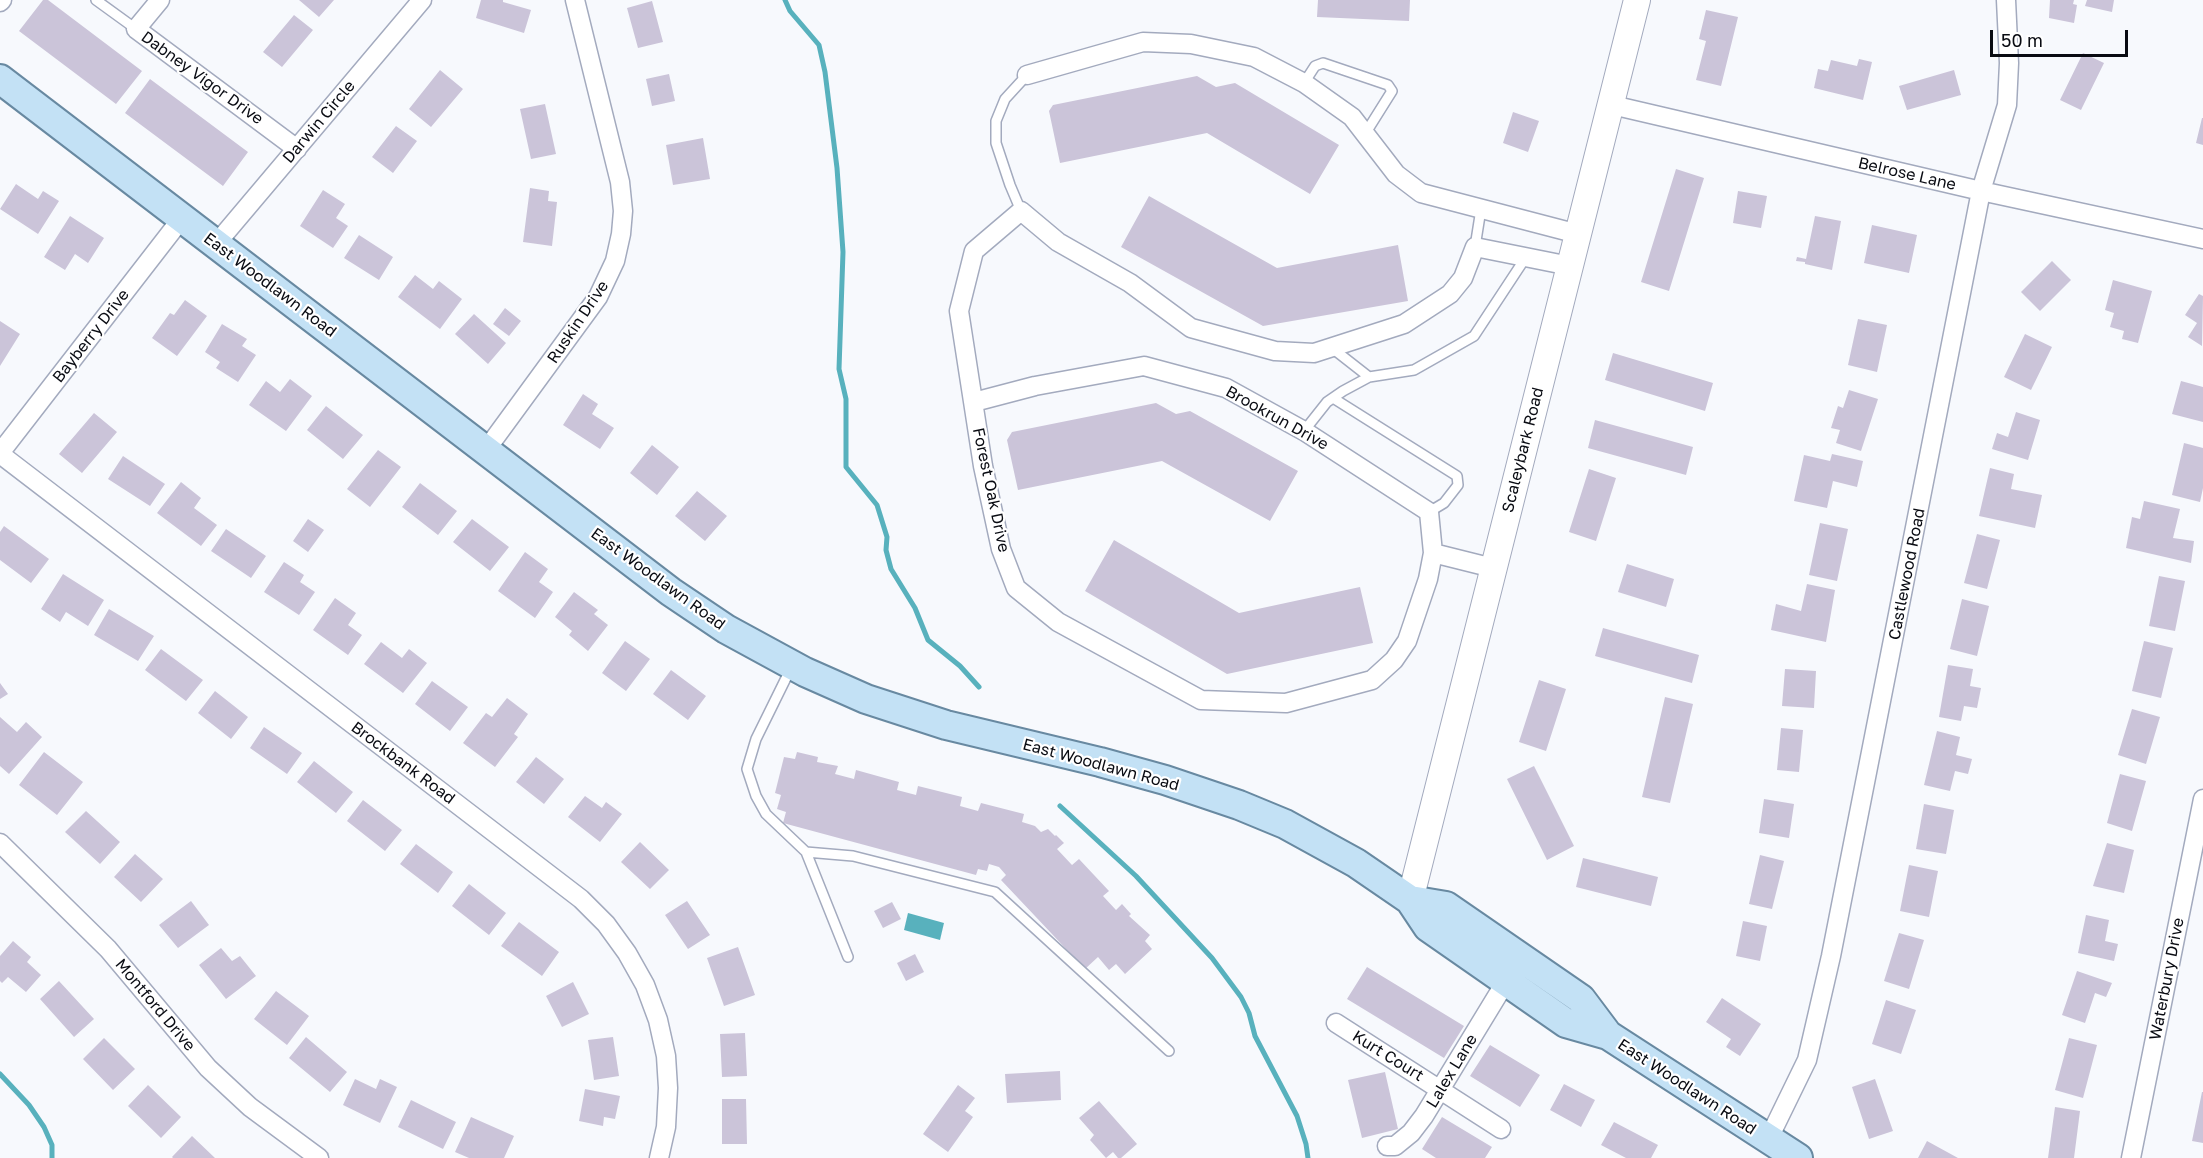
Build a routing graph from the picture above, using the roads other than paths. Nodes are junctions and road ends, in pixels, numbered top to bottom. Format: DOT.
graph roads {
  1 [pos="96,0"];
  2 [pos="159,0"];
  3 [pos="422,0"];
  4 [pos="575,0"];
  5 [pos="1637,0"];
  6 [pos="2006,0"];
  7 [pos="136,29"];
  8 [pos="1027,75"];
  9 [pos="0,79"];
  10 [pos="1304,83"];
  11 [pos="1612,105"];
  12 [pos="1365,134"];
  13 [pos="297,149"];
  14 [pos="1981,191"];
  15 [pos="1481,209"];
  16 [pos="1021,211"];
  17 [pos="182,218"];
  18 [pos="1578,234"];
  19 [pos="2203,239"];
  20 [pos="216,244"];
  21 [pos="1475,247"];
  22 [pos="1526,257"];
  23 [pos="1570,266"];
  24 [pos="1332,348"];
  25 [pos="1369,377"];
  26 [pos="1333,398"];
  27 [pos="974,402"];
  28 [pos="1304,431"];
  29 [pos="486,450"];
  30 [pos="0,454"];
  31 [pos="1429,512"];
  32 [pos="1433,553"];
  33 [pos="1493,567"];
  34 [pos="792,665"];
  35 [pos="2203,799"];
  36 [pos="0,843"];
  37 [pos="806,852"];
  38 [pos="1410,900"];
  39 [pos="848,957"];
  40 [pos="1505,983"];
  41 [pos="1336,1023"];
  42 [pos="1608,1035"];
  43 [pos="1169,1052"];
  44 [pos="1441,1089"];
  45 [pos="1501,1129"];
  46 [pos="1768,1140"];
  47 [pos="1387,1146"];
  48 [pos="319,1158"];
  49 [pos="659,1158"];
  50 [pos="1798,1158"];
  51 [pos="2131,1158"];
  1 -- 7 [label="lane"];
  2 -- 7 [label="street, Dabney Vigor Drive"];
  3 -- 13 [label="street, Darwin Circle"];
  4 -- 29 [label="street, Ruskin Drive"];
  5 -- 11 [label="street, Scaleybark Road"];
  6 -- 14 [label="street, Castlewood Road"];
  7 -- 13 [label="street, Dabney Vigor Drive"];
  8 -- 10 [label="street"];
  8 -- 16 [label="lane"];
  9 -- 17 [label="main road, East Woodlawn Road"];
  10 -- 12 [label="street"];
  10 -- 12 [label="lane"];
  11 -- 14 [label="street, Belrose Lane"];
  11 -- 18 [label="street, Scaleybark Road"];
  12 -- 15 [label="street"];
  13 -- 20 [label="street, Darwin Circle"];
  14 -- 19 [label="street, Belrose Lane"];
  14 -- 46 [label="street, Castlewood Road"];
  15 -- 18 [label="street"];
  15 -- 21 [label="lane"];
  16 -- 24 [label="street"];
  16 -- 27 [label="street, Forest Oak Drive"];
  17 -- 20 [label="main road, East Woodlawn Road"];
  17 -- 30 [label="street, Bayberry Drive"];
  18 -- 23 [label="street, Scaleybark Road"];
  20 -- 29 [label="main road, East Woodlawn Road"];
  21 -- 22 [label="street"];
  21 -- 24 [label="street"];
  22 -- 23 [label="street"];
  22 -- 25 [label="lane"];
  23 -- 33 [label="street, Scaleybark Road"];
  24 -- 25 [label="lane"];
  25 -- 26 [label="lane"];
  26 -- 28 [label="lane"];
  26 -- 31 [label="lane"];
  27 -- 28 [label="street, Brookrun Drive"];
  27 -- 32 [label="street, Forest Oak Drive"];
  28 -- 31 [label="street, Brookrun Drive"];
  29 -- 34 [label="main road, East Woodlawn Road"];
  30 -- 49 [label="street, Brockbank Road"];
  31 -- 32 [label="street"];
  32 -- 33 [label="street"];
  33 -- 38 [label="street, Scaleybark Road"];
  34 -- 37 [label="lane"];
  34 -- 38 [label="main road, East Woodlawn Road"];
  35 -- 51 [label="street, Waterbury Drive"];
  36 -- 48 [label="street, Montford Drive"];
  37 -- 39 [label="lane"];
  37 -- 43 [label="lane"];
  38 -- 40 [label="main road, East Woodlawn Road"];
  38 -- 42 [label="main road, East Woodlawn Road"];
  40 -- 42 [label="main road, East Woodlawn Road"];
  40 -- 44 [label="street, Lalex Lane"];
  41 -- 44 [label="street, Kurt Court"];
  42 -- 46 [label="main road, East Woodlawn Road"];
  44 -- 45 [label="street, Kurt Court"];
  44 -- 47 [label="street, Lalex Lane"];
  46 -- 50 [label="main road, East Woodlawn Road"];
}
